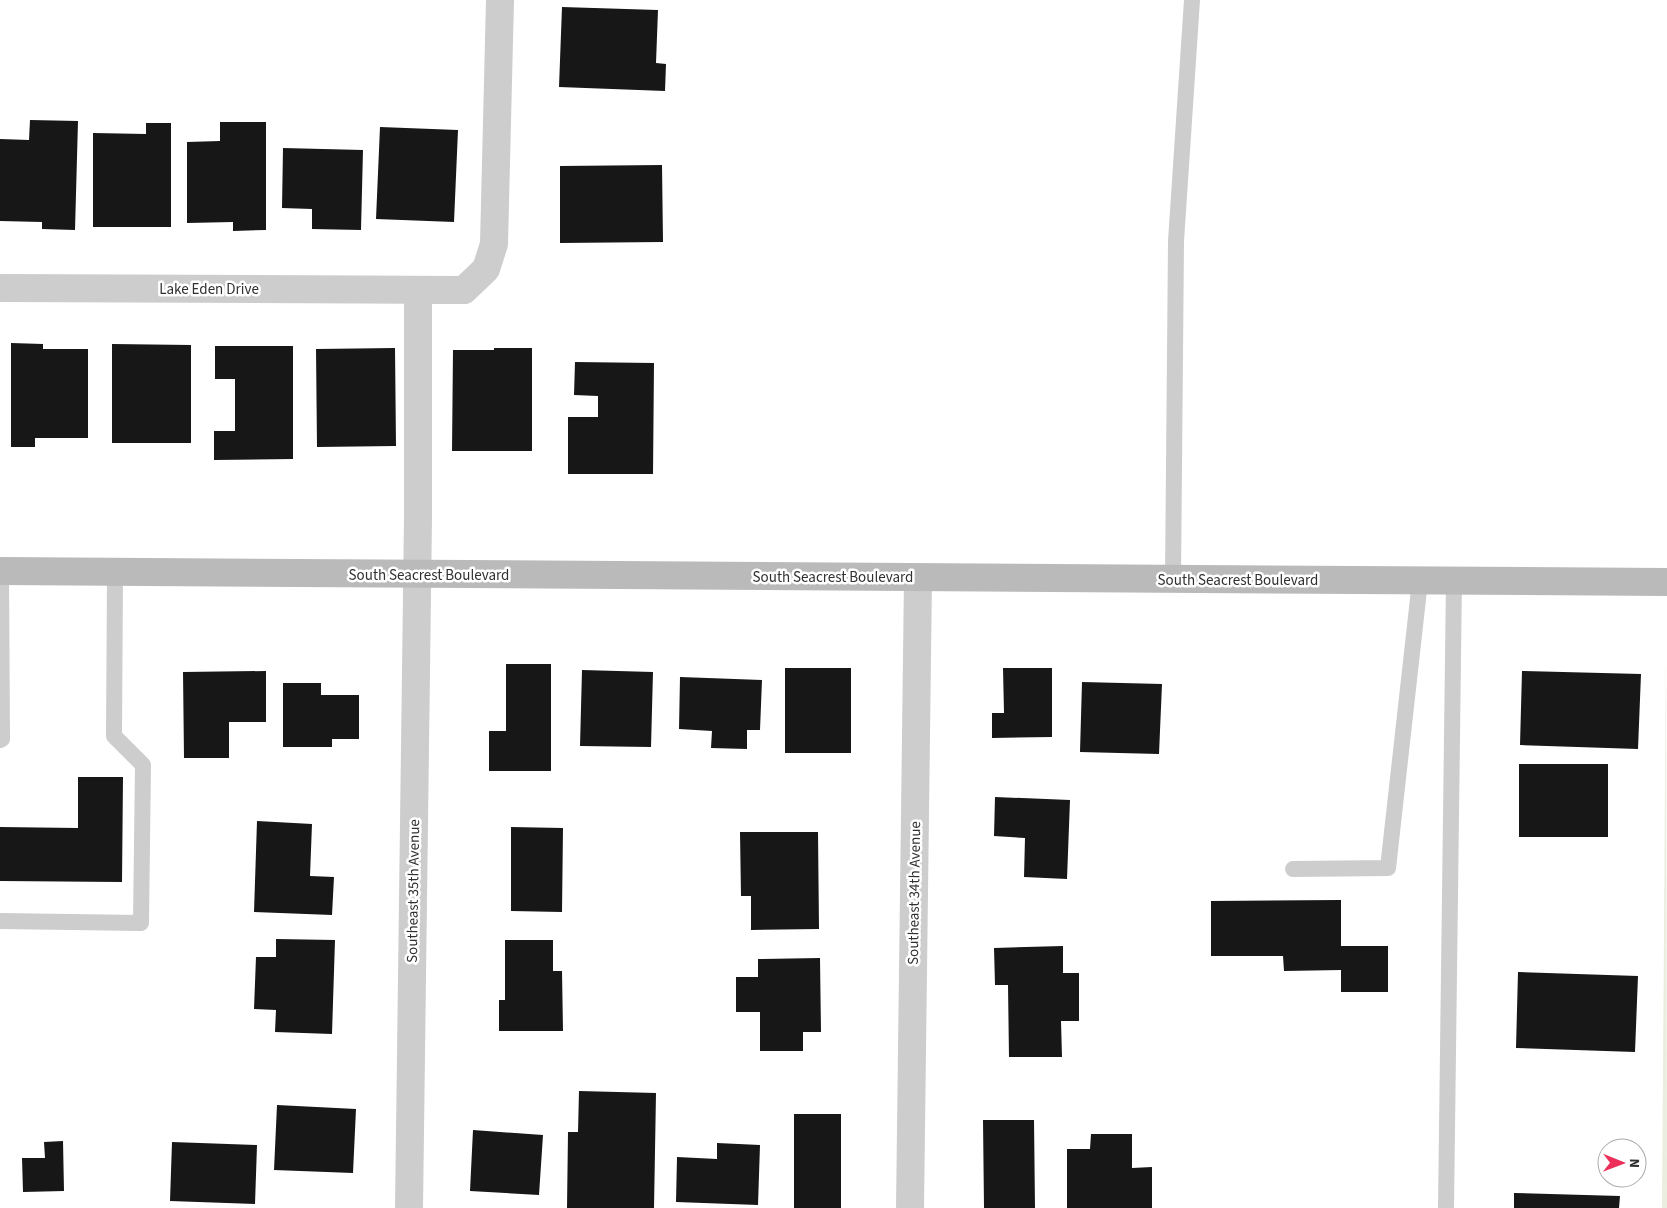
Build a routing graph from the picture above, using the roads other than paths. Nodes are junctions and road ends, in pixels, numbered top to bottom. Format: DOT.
graph roads {
  1 [pos="500,0"];
  2 [pos="1192,0"];
  3 [pos="0,288"];
  4 [pos="418,290"];
  5 [pos="1,571"];
  6 [pos="115,573"];
  7 [pos="417,575"];
  8 [pos="918,578"];
  9 [pos="1173,579"];
  10 [pos="1454,580"];
  11 [pos="1420,581"];
  12 [pos="1667,582"];
  13 [pos="0,740"];
  14 [pos="1294,869"];
  15 [pos="0,921"];
  16 [pos="409,1208"];
  17 [pos="910,1208"];
  18 [pos="1446,1208"];
  1 -- 4 [label="street, Lake Eden Drive"];
  2 -- 9 [label="lane"];
  3 -- 4 [label="street, Lake Eden Drive"];
  4 -- 7 [label="street"];
  5 -- 6 [label="street, South Seacrest Boulevard"];
  5 -- 13 [label="lane"];
  6 -- 7 [label="street, South Seacrest Boulevard"];
  6 -- 15 [label="lane"];
  7 -- 8 [label="street, South Seacrest Boulevard"];
  7 -- 16 [label="street, Southeast 35th Avenue"];
  8 -- 9 [label="street, South Seacrest Boulevard"];
  8 -- 17 [label="street, Southeast 34th Avenue"];
  9 -- 11 [label="street, South Seacrest Boulevard"];
  10 -- 11 [label="street, South Seacrest Boulevard"];
  10 -- 12 [label="street, South Seacrest Boulevard"];
  10 -- 18 [label="lane"];
  11 -- 14 [label="lane"];
}
